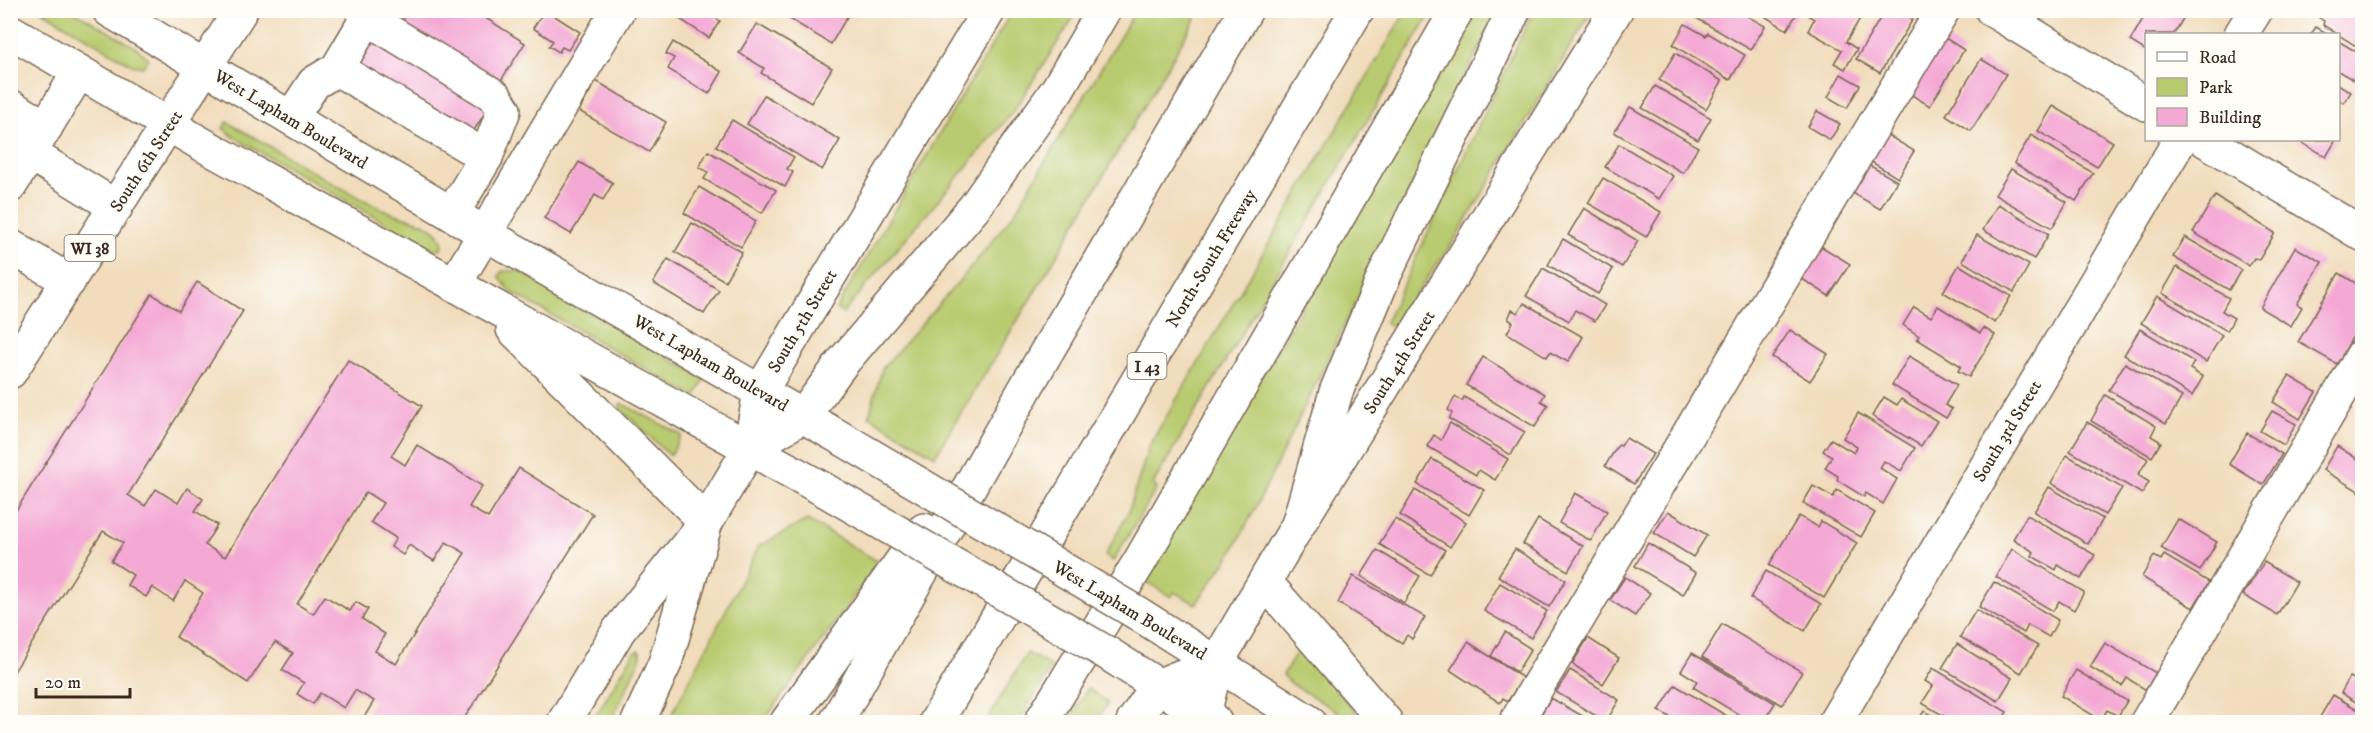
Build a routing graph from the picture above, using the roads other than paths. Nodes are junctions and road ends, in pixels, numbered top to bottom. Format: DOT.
graph roads {
  1 [pos="109,10"];
  2 [pos="241,10"];
  3 [pos="618,10"];
  4 [pos="989,10"];
  5 [pos="1104,10"];
  6 [pos="1246,10"];
  7 [pos="1357,10"];
  8 [pos="1457,10"];
  9 [pos="1515,10"];
  10 [pos="1616,10"];
  11 [pos="1943,10"];
  12 [pos="1992,10"];
  13 [pos="2256,10"];
  14 [pos="364,14"];
  15 [pos="10,31"];
  16 [pos="2242,33"];
  17 [pos="205,67"];
  18 [pos="337,69"];
  19 [pos="79,72"];
  20 [pos="2145,103"];
  21 [pos="10,105"];
  22 [pos="291,118"];
  23 [pos="169,124"];
  24 [pos="29,140"];
  25 [pos="2179,141"];
  26 [pos="2207,141"];
  27 [pos="486,157"];
  28 [pos="11,183"];
  29 [pos="116,207"];
  30 [pos="452,214"];
  31 [pos="484,233"];
  32 [pos="2362,234"];
  33 [pos="10,246"];
  34 [pos="69,281"];
  35 [pos="454,285"];
  36 [pos="489,304"];
  37 [pos="2362,356"];
  38 [pos="10,372"];
  39 [pos="1029,382"];
  40 [pos="760,392"];
  41 [pos="803,416"];
  42 [pos="750,448"];
  43 [pos="706,522"];
  44 [pos="1298,525"];
  45 [pos="1266,583"];
  46 [pos="1217,662"];
  47 [pos="1157,686"];
  48 [pos="1207,720"];
  49 [pos="564,723"];
  50 [pos="638,723"];
  51 [pos="787,723"];
  52 [pos="836,723"];
  53 [pos="936,723"];
  54 [pos="1041,723"];
  55 [pos="1133,723"];
  56 [pos="1309,723"];
  57 [pos="1386,723"];
  58 [pos="1516,723"];
  59 [pos="1835,723"];
  60 [pos="2147,723"];
  1 -- 17 [label="main road, West Lapham Boulevard"];
  2 -- 17 [label="main road, South 6th Street / WI 38"];
  3 -- 31 [label="main road"];
  4 -- 40 [label="main road, South 5th Street"];
  5 -- 41 [label="main road"];
  6 -- 39 [label="main road"];
  7 -- 53 [label="main road, North-South Freeway / I 43"];
  8 -- 54 [label="main road"];
  9 -- 44 [label="main road"];
  10 -- 44 [label="main road, South 4th Street"];
  11 -- 58 [label="main road"];
  12 -- 20 [label="main road"];
  13 -- 16 [label="main road"];
  14 -- 18 [label="main road"];
  14 -- 27 [label="main road"];
  15 -- 19 [label="main road"];
  17 -- 22 [label="main road, West Lapham Boulevard"];
  17 -- 23 [label="main road, South 6th Street / WI 38"];
  18 -- 22 [label="main road"];
  18 -- 27 [label="main road"];
  19 -- 23 [label="main road"];
  19 -- 24 [label="main road"];
  21 -- 24 [label="main road"];
  22 -- 30 [label="main road, West Lapham Boulevard"];
  23 -- 29 [label="main road, South 6th Street / WI 38"];
  23 -- 35 [label="main road"];
  24 -- 28 [label="main road"];
  24 -- 29 [label="main road"];
  25 -- 59 [label="main road, South 3rd Street"];
  26 -- 32 [label="main road"];
  27 -- 30 [label="main road"];
  29 -- 34 [label="main road, South 6th Street / WI 38"];
  30 -- 31 [label="main road, West Lapham Boulevard"];
  31 -- 35 [label="main road"];
  31 -- 40 [label="main road, West Lapham Boulevard"];
  33 -- 34 [label="main road"];
  34 -- 38 [label="main road, South 6th Street / WI 38"];
  35 -- 36 [label="main road"];
  36 -- 42 [label="main road"];
  36 -- 43 [label="main road"];
  37 -- 60 [label="main road"];
  39 -- 51 [label="main road"];
  39 -- 52 [label="main road"];
  40 -- 41 [label="main road, West Lapham Boulevard"];
  40 -- 42 [label="main road, South 5th Street"];
  41 -- 42 [label="main road"];
  41 -- 46 [label="main road, West Lapham Boulevard, bridge"];
  42 -- 43 [label="main road, South 5th Street"];
  42 -- 47 [label="main road, bridge"];
  43 -- 49 [label="main road, South 5th Street"];
  43 -- 50 [label="main road"];
  44 -- 45 [label="main road, South 4th Street"];
  45 -- 46 [label="main road, South 4th Street"];
  45 -- 57 [label="main road"];
  46 -- 47 [label="main road"];
  46 -- 48 [label="main road, South 4th Street"];
  46 -- 56 [label="main road, West Lapham Boulevard"];
  47 -- 48 [label="main road"];
  47 -- 55 [label="main road"];
}
